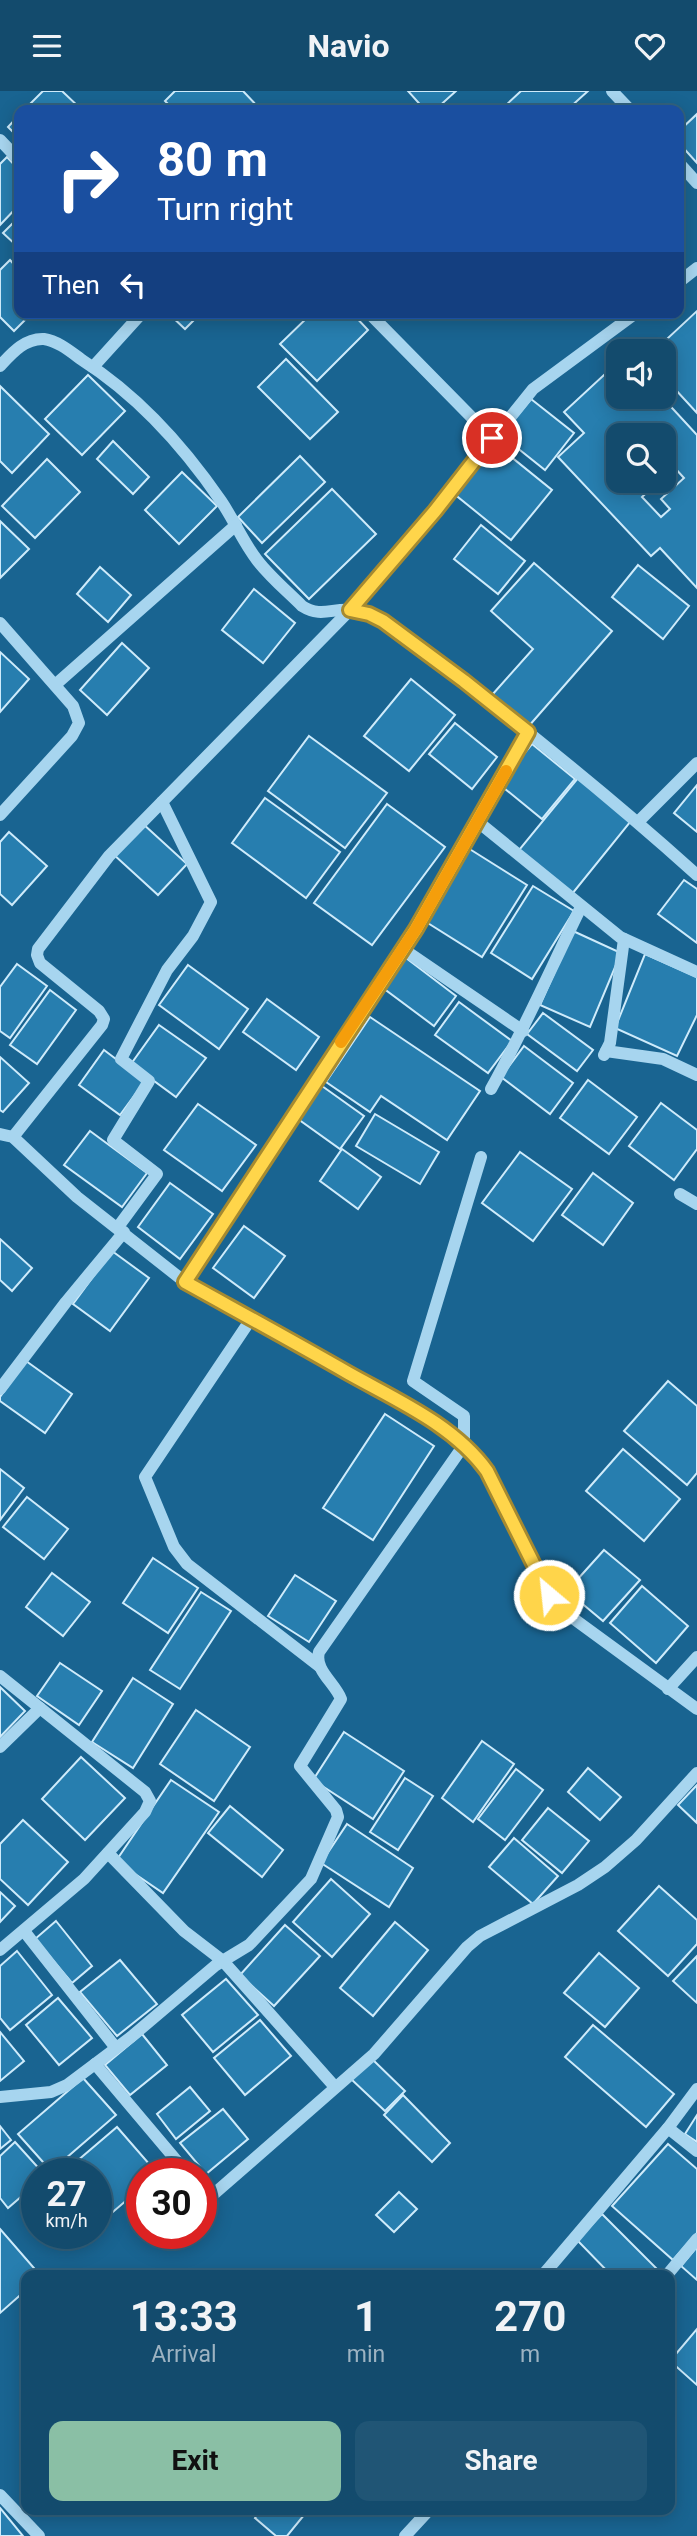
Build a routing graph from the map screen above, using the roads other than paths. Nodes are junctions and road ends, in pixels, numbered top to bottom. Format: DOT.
graph roads {
  1 [pos="612,91"];
  2 [pos="625,105"];
  3 [pos="0,140"];
  4 [pos="14,155"];
  5 [pos="684,169"];
  6 [pos="697,183"];
  7 [pos="137,319"];
  8 [pos="375,319"];
  9 [pos="628,319"];
  10 [pos="0,366"];
  11 [pos="93,367"];
  12 [pos="492,438"];
  13 [pos="236,525"];
  14 [pos="350,610"];
  15 [pos="0,623"];
  16 [pos="55,685"];
  17 [pos="528,732"];
  18 [pos="697,763"];
  19 [pos="162,801"];
  20 [pos="0,815"];
  21 [pos="477,821"];
  22 [pos="638,822"];
  23 [pos="697,875"];
  24 [pos="581,907"];
  25 [pos="624,939"];
  26 [pos="403,949"];
  27 [pos="697,972"];
  28 [pos="523,1031"];
  29 [pos="697,1075"];
  30 [pos="491,1089"];
  31 [pos="0,1133"];
  32 [pos="13,1137"];
  33 [pos="481,1157"];
  34 [pos="680,1194"];
  35 [pos="697,1204"];
  36 [pos="121,1230"];
  37 [pos="185,1282"];
  38 [pos="251,1319"];
  39 [pos="0,1389"];
  40 [pos="464,1445"];
  41 [pos="697,1657"];
  42 [pos="319,1665"];
  43 [pos="0,1676"];
  44 [pos="668,1689"];
  45 [pos="40,1708"];
  46 [pos="697,1709"];
  47 [pos="0,1747"];
  48 [pos="697,1773"];
  49 [pos="108,1853"];
  50 [pos="24,1931"];
  51 [pos="0,1950"];
  52 [pos="223,1961"];
  53 [pos="116,2048"];
  54 [pos="95,2064"];
  55 [pos="335,2087"];
  56 [pos="697,2088"];
  57 [pos="0,2097"];
  58 [pos="668,2128"];
  59 [pos="697,2151"];
  60 [pos="174,2158"];
  61 [pos="217,2191"];
  62 [pos="697,2239"];
  63 [pos="547,2270"];
  64 [pos="671,2270"];
  65 [pos="0,2495"];
  66 [pos="424,2515"];
  67 [pos="39,2536"];
  68 [pos="405,2536"];
  1 -- 2 [label="street"];
  3 -- 4 [label="street"];
  5 -- 6 [label="street"];
  7 -- 11 [label="street"];
  8 -- 12 [label="street"];
  9 -- 12 [label="street"];
  10 -- 11 [label="street"];
  11 -- 13 [label="street"];
  12 -- 14 [label="street"];
  13 -- 14 [label="street"];
  13 -- 16 [label="street"];
  14 -- 17 [label="street"];
  14 -- 19 [label="street"];
  15 -- 16 [label="street"];
  16 -- 20 [label="street"];
  17 -- 21 [label="street"];
  17 -- 22 [label="street"];
  18 -- 22 [label="street"];
  19 -- 32 [label="street"];
  19 -- 36 [label="street"];
  21 -- 24 [label="street"];
  21 -- 26 [label="street"];
  22 -- 23 [label="street"];
  24 -- 25 [label="street"];
  24 -- 28 [label="street"];
  25 -- 27 [label="street"];
  25 -- 29 [label="street"];
  26 -- 28 [label="street"];
  26 -- 37 [label="street"];
  28 -- 30 [label="street"];
  31 -- 32 [label="street"];
  32 -- 36 [label="street"];
  33 -- 40 [label="street"];
  34 -- 35 [label="street"];
  36 -- 37 [label="street"];
  36 -- 39 [label="street"];
  37 -- 38 [label="street"];
  38 -- 40 [label="street"];
  38 -- 42 [label="street"];
  40 -- 42 [label="street"];
  40 -- 44 [label="street"];
  41 -- 44 [label="street"];
  42 -- 52 [label="street"];
  43 -- 45 [label="street"];
  44 -- 46 [label="street"];
  45 -- 47 [label="street"];
  45 -- 49 [label="street"];
  48 -- 55 [label="street"];
  49 -- 50 [label="street"];
  49 -- 52 [label="street"];
  50 -- 51 [label="street"];
  50 -- 53 [label="street"];
  52 -- 53 [label="street"];
  52 -- 55 [label="street"];
  53 -- 54 [label="street"];
  54 -- 57 [label="street"];
  54 -- 60 [label="street"];
  55 -- 61 [label="street"];
  56 -- 58 [label="street"];
  58 -- 59 [label="street"];
  58 -- 63 [label="street"];
  62 -- 64 [label="street"];
  65 -- 67 [label="street"];
  66 -- 68 [label="street"];
}
